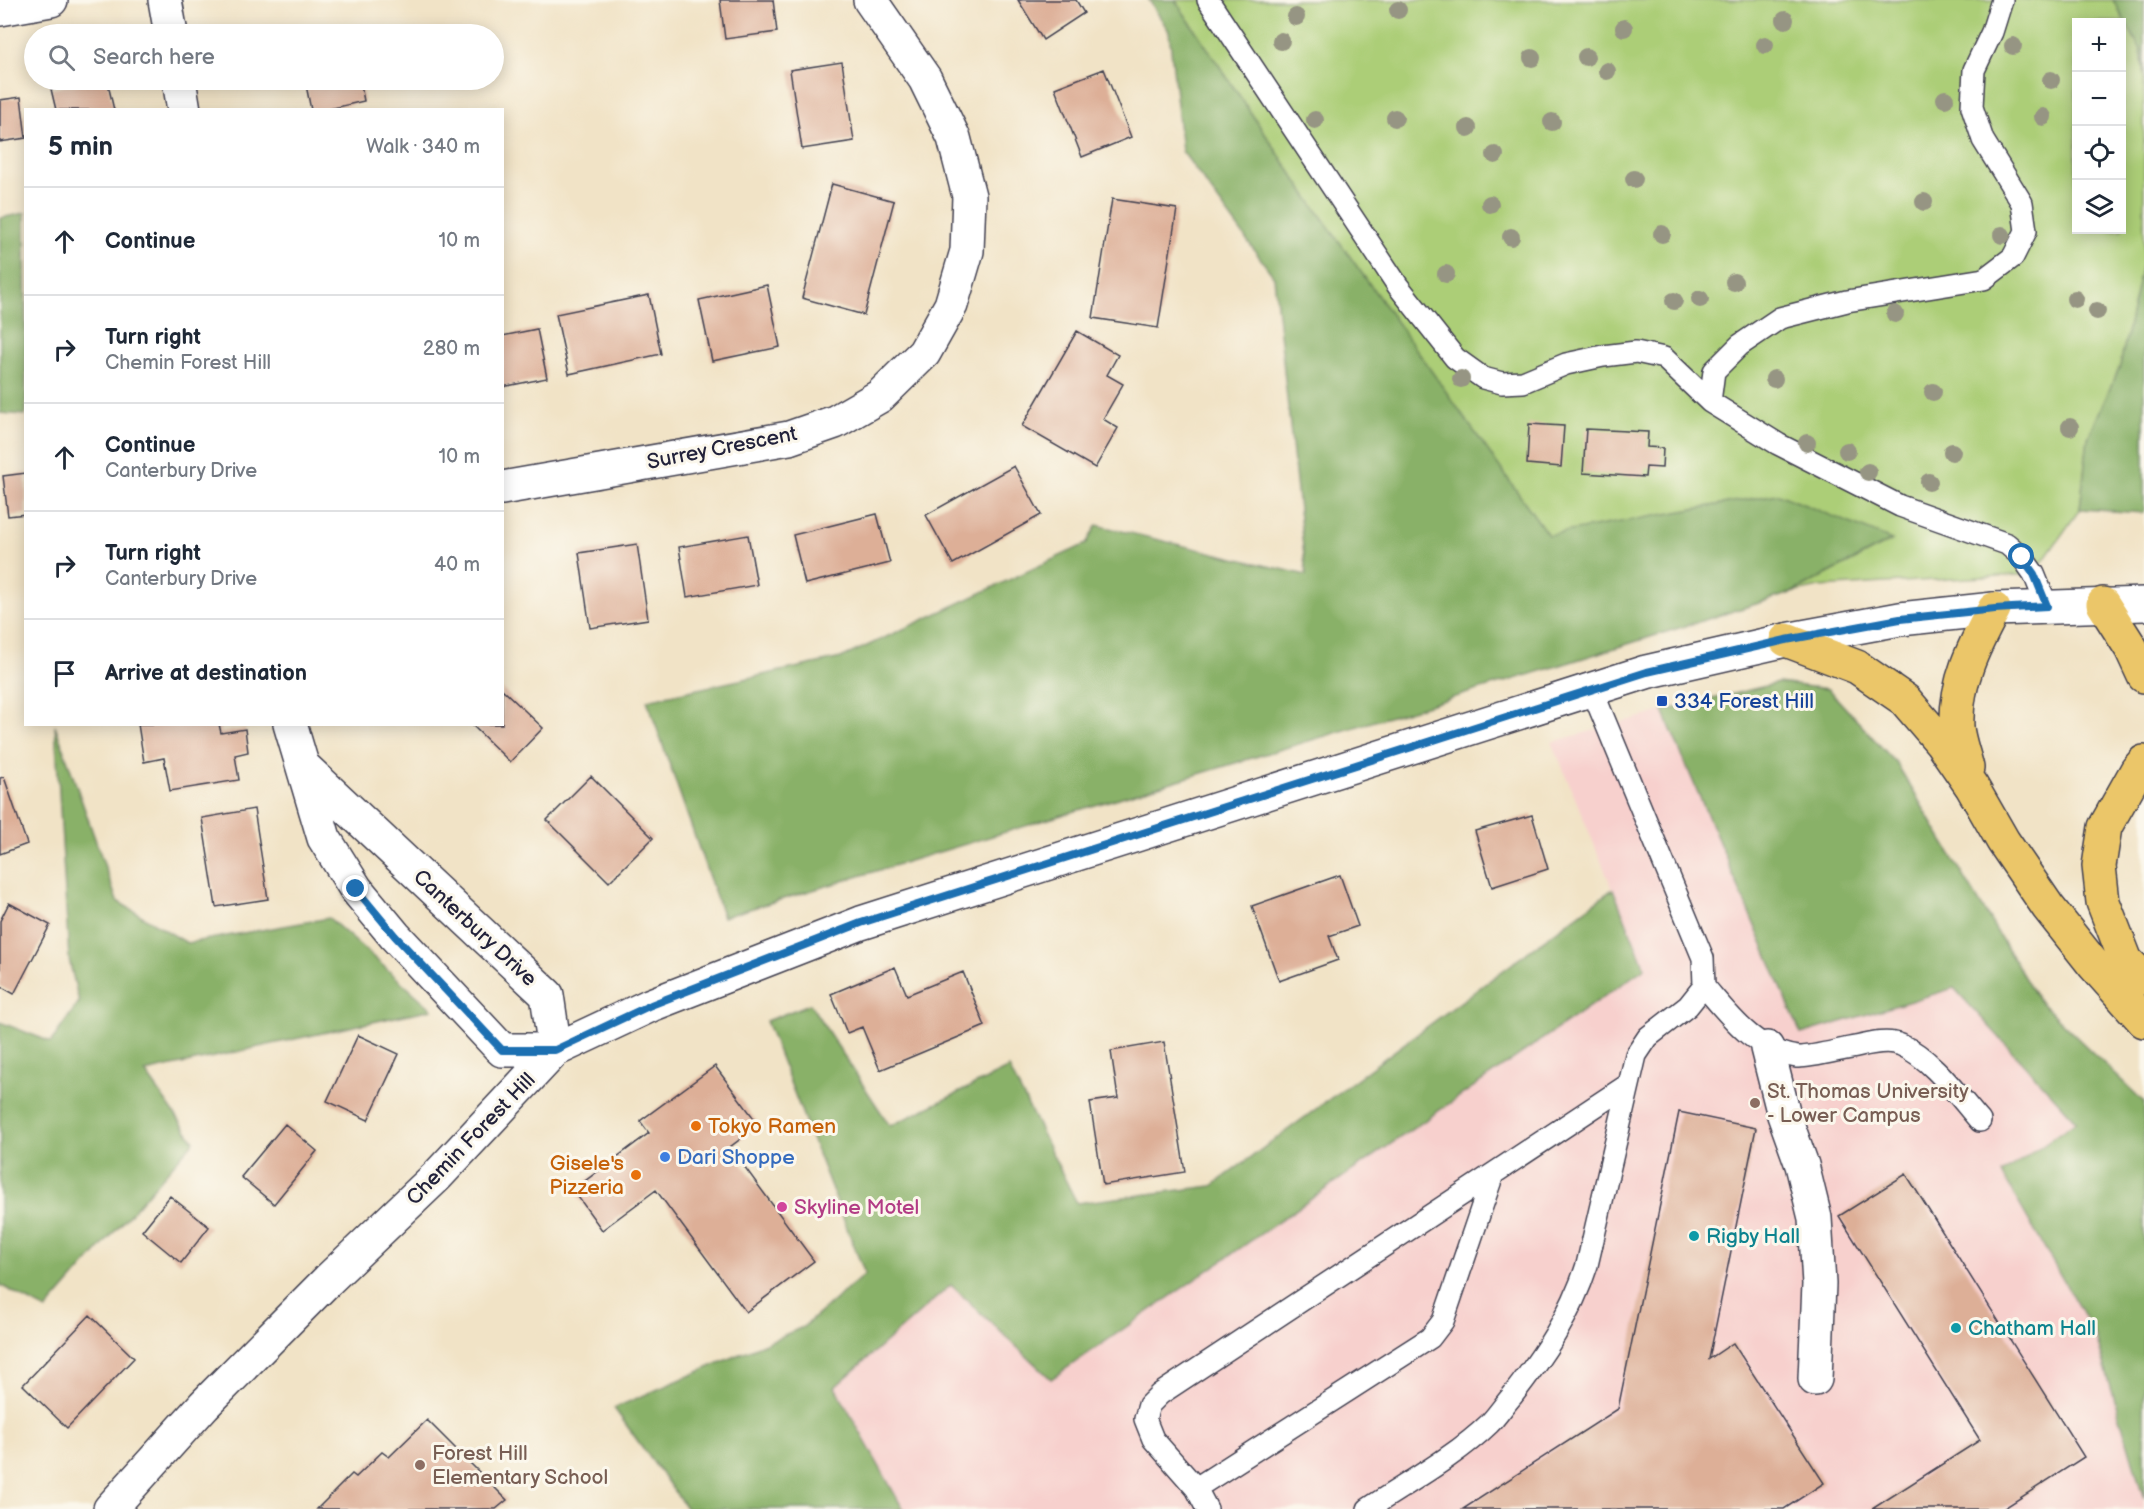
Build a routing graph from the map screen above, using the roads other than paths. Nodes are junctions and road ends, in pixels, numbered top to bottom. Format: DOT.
graph roads {
  1 [pos="51,0"];
  2 [pos="165,0"];
  3 [pos="870,0"];
  4 [pos="1208,0"];
  5 [pos="2002,0"];
  6 [pos="0,9"];
  7 [pos="169,24"];
  8 [pos="181,90"];
  9 [pos="184,108"];
  10 [pos="1710,402"];
  11 [pos="504,488"];
  12 [pos="2103,604"];
  13 [pos="2144,604"];
  14 [pos="2047,606"];
  15 [pos="1995,609"];
  16 [pos="1786,640"];
  17 [pos="2144,676"];
  18 [pos="1592,690"];
  19 [pos="291,726"];
  20 [pos="2142,760"];
  21 [pos="303,767"];
  22 [pos="1972,787"];
  23 [pos="2144,978"];
  24 [pos="1704,986"];
  25 [pos="2144,1021"];
  26 [pos="1767,1048"];
  27 [pos="555,1050"];
  28 [pos="1629,1084"];
  29 [pos="1980,1121"];
  30 [pos="1493,1174"];
  31 [pos="1815,1379"];
  32 [pos="1196,1488"];
  33 [pos="110,1509"];
  34 [pos="1207,1509"];
  35 [pos="1368,1509"];
  1 -- 6 [label="street"];
  2 -- 7 [label="street"];
  3 -- 11 [label="street, Surrey Crescent"];
  4 -- 10 [label="lane"];
  5 -- 10 [label="lane"];
  8 -- 9 [label="street"];
  10 -- 14 [label="lane"];
  12 -- 13 [label="street, Chemin Forest Hill"];
  12 -- 14 [label="street, Chemin Forest Hill"];
  12 -- 17 [label="highway"];
  14 -- 15 [label="street, Chemin Forest Hill"];
  15 -- 16 [label="street, Chemin Forest Hill"];
  15 -- 22 [label="highway"];
  16 -- 18 [label="street, Chemin Forest Hill"];
  16 -- 22 [label="highway"];
  18 -- 24 [label="lane"];
  18 -- 27 [label="street, Chemin Forest Hill"];
  19 -- 21 [label="street"];
  20 -- 23 [label="highway"];
  21 -- 27 [label="street, Canterbury Drive"];
  21 -- 27 [label="street"];
  22 -- 25 [label="highway"];
  24 -- 26 [label="lane"];
  24 -- 28 [label="lane"];
  26 -- 29 [label="lane"];
  26 -- 31 [label="street"];
  27 -- 33 [label="street, Chemin Forest Hill"];
  28 -- 30 [label="lane"];
  28 -- 35 [label="lane"];
  30 -- 32 [label="lane"];
  30 -- 32 [label="lane"];
  32 -- 34 [label="lane"];
}
